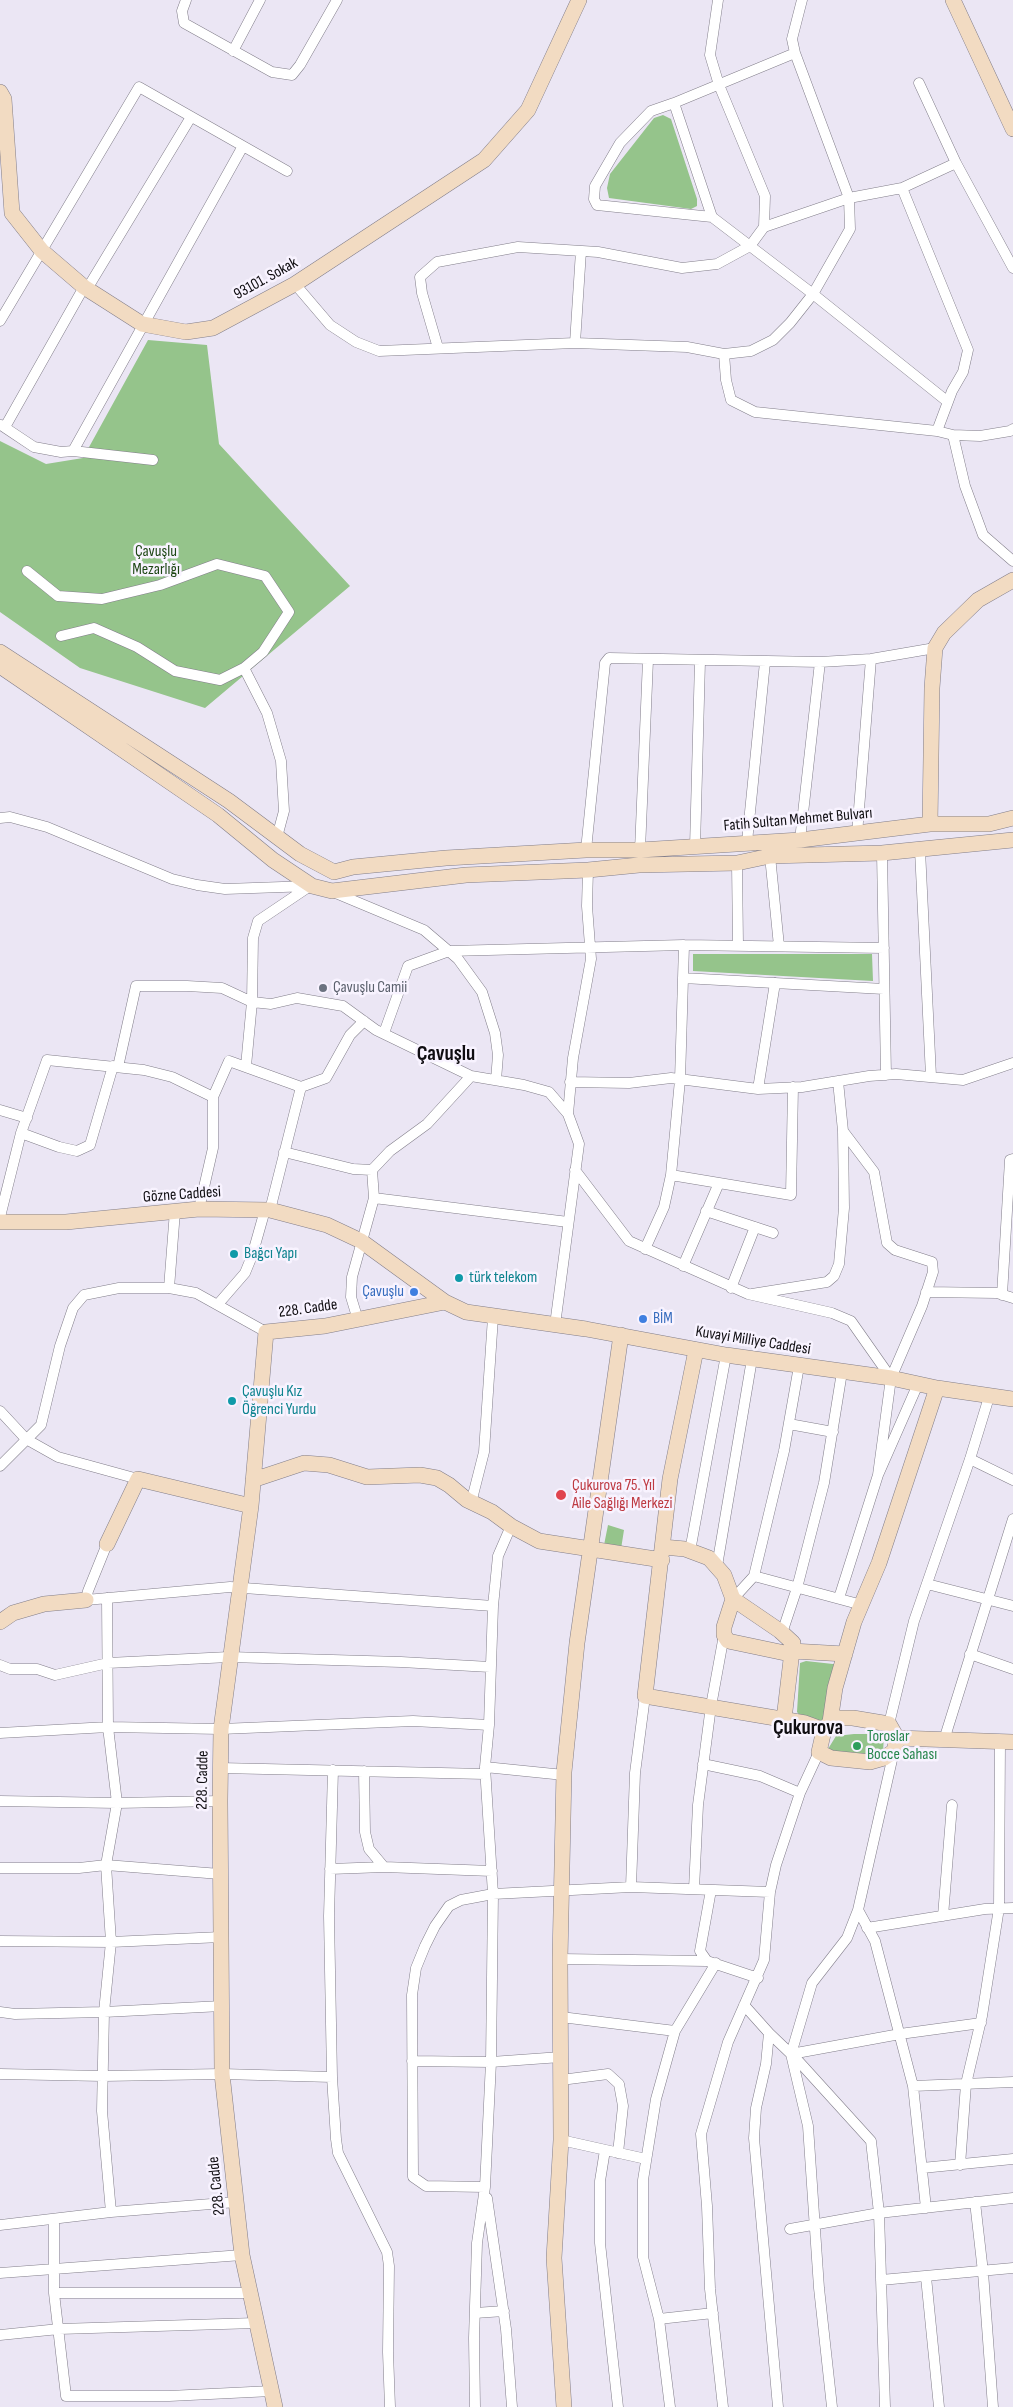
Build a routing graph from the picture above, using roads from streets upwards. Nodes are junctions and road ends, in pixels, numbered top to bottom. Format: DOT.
graph roads {
  1 [pos="186,0"];
  2 [pos="260,0"];
  3 [pos="336,0"];
  4 [pos="578,0"];
  5 [pos="718,0"];
  6 [pos="802,0"];
  7 [pos="953,0"];
  8 [pos="233,50"];
  9 [pos="795,53"];
  10 [pos="919,83"];
  11 [pos="719,85"];
  12 [pos="0,92"];
  13 [pos="674,103"];
  14 [pos="191,117"];
  15 [pos="1013,129"];
  16 [pos="243,146"];
  17 [pos="956,163"];
  18 [pos="287,171"];
  19 [pos="902,188"];
  20 [pos="850,198"];
  21 [pos="6,216"];
  22 [pos="712,217"];
  23 [pos="764,227"];
  24 [pos="750,246"];
  25 [pos="42,251"];
  26 [pos="581,251"];
  27 [pos="1013,268"];
  28 [pos="295,284"];
  29 [pos="86,288"];
  30 [pos="813,294"];
  31 [pos="0,321"];
  32 [pos="142,324"];
  33 [pos="575,343"];
  34 [pos="438,348"];
  35 [pos="724,354"];
  36 [pos="948,402"];
  37 [pos="2,426"];
  38 [pos="1013,429"];
  39 [pos="937,431"];
  40 [pos="953,435"];
  41 [pos="73,451"];
  42 [pos="152,460"];
  43 [pos="1013,561"];
  44 [pos="27,571"];
  45 [pos="1013,580"];
  46 [pos="61,636"];
  47 [pos="935,648"];
  48 [pos="0,652"];
  49 [pos="871,659"];
  50 [pos="648,660"];
  51 [pos="700,661"];
  52 [pos="765,662"];
  53 [pos="820,662"];
  54 [pos="0,666"];
  55 [pos="244,668"];
  56 [pos="0,818"];
  57 [pos="1013,818"];
  58 [pos="930,824"];
  59 [pos="857,834"];
  60 [pos="277,837"];
  61 [pos="800,840"];
  62 [pos="1013,840"];
  63 [pos="748,842"];
  64 [pos="695,847"];
  65 [pos="586,850"];
  66 [pos="640,850"];
  67 [pos="920,850"];
  68 [pos="882,853"];
  69 [pos="770,856"];
  70 [pos="736,863"];
  71 [pos="588,870"];
  72 [pos="312,886"];
  73 [pos="332,891"];
  74 [pos="684,945"];
  75 [pos="738,945"];
  76 [pos="590,946"];
  77 [pos="779,946"];
  78 [pos="884,948"];
  79 [pos="449,951"];
  80 [pos="683,978"];
  81 [pos="775,983"];
  82 [pos="884,989"];
  83 [pos="252,1002"];
  84 [pos="364,1021"];
  85 [pos="384,1034"];
  86 [pos="1013,1063"];
  87 [pos="246,1066"];
  88 [pos="116,1067"];
  89 [pos="886,1074"];
  90 [pos="470,1076"];
  91 [pos="931,1076"];
  92 [pos="496,1080"];
  93 [pos="680,1080"];
  94 [pos="838,1081"];
  95 [pos="570,1082"];
  96 [pos="301,1087"];
  97 [pos="793,1087"];
  98 [pos="758,1089"];
  99 [pos="212,1097"];
  100 [pos="0,1110"];
  101 [pos="568,1114"];
  102 [pos="27,1118"];
  103 [pos="844,1131"];
  104 [pos="21,1134"];
  105 [pos="284,1152"];
  106 [pos="1013,1159"];
  107 [pos="372,1170"];
  108 [pos="575,1170"];
  109 [pos="671,1175"];
  110 [pos="719,1183"];
  111 [pos="374,1198"];
  112 [pos="199,1209"];
  113 [pos="267,1210"];
  114 [pos="175,1211"];
  115 [pos="706,1211"];
  116 [pos="0,1217"];
  117 [pos="0,1222"];
  118 [pos="568,1222"];
  119 [pos="755,1227"];
  120 [pos="773,1233"];
  121 [pos="361,1242"];
  122 [pos="645,1249"];
  123 [pos="683,1266"];
  124 [pos="169,1288"];
  125 [pos="732,1288"];
  126 [pos="926,1292"];
  127 [pos="748,1294"];
  128 [pos="1002,1295"];
  129 [pos="1013,1298"];
  130 [pos="445,1302"];
  131 [pos="219,1304"];
  132 [pos="493,1317"];
  133 [pos="358,1320"];
  134 [pos="555,1326"];
  135 [pos="266,1332"];
  136 [pos="622,1334"];
  137 [pos="696,1350"];
  138 [pos="726,1356"];
  139 [pos="752,1359"];
  140 [pos="799,1366"];
  141 [pos="842,1372"];
  142 [pos="891,1378"];
  143 [pos="918,1384"];
  144 [pos="937,1388"];
  145 [pos="989,1397"];
  146 [pos="1013,1399"];
  147 [pos="0,1411"];
  148 [pos="789,1424"];
  149 [pos="833,1432"];
  150 [pos="26,1439"];
  151 [pos="970,1459"];
  152 [pos="0,1466"];
  153 [pos="878,1475"];
  154 [pos="138,1479"];
  155 [pos="254,1480"];
  156 [pos="1013,1480"];
  157 [pos="472,1503"];
  158 [pos="251,1506"];
  159 [pos="1013,1519"];
  160 [pos="511,1526"];
  161 [pos="107,1544"];
  162 [pos="590,1550"];
  163 [pos="690,1551"];
  164 [pos="663,1554"];
  165 [pos="717,1566"];
  166 [pos="754,1576"];
  167 [pos="927,1584"];
  168 [pos="240,1588"];
  169 [pos="798,1588"];
  170 [pos="107,1598"];
  171 [pos="839,1598"];
  172 [pos="86,1600"];
  173 [pos="733,1600"];
  174 [pos="986,1600"];
  175 [pos="862,1605"];
  176 [pos="493,1606"];
  177 [pos="1013,1606"];
  178 [pos="0,1622"];
  179 [pos="782,1634"];
  180 [pos="724,1635"];
  181 [pos="792,1651"];
  182 [pos="845,1654"];
  183 [pos="970,1654"];
  184 [pos="229,1657"];
  185 [pos="108,1663"];
  186 [pos="0,1665"];
  187 [pos="490,1667"];
  188 [pos="1013,1669"];
  189 [pos="645,1696"];
  190 [pos="711,1706"];
  191 [pos="784,1719"];
  192 [pos="889,1724"];
  193 [pos="489,1725"];
  194 [pos="827,1726"];
  195 [pos="108,1727"];
  196 [pos="221,1729"];
  197 [pos="0,1733"];
  198 [pos="944,1740"];
  199 [pos="1006,1742"];
  200 [pos="895,1744"];
  201 [pos="818,1752"];
  202 [pos="703,1764"];
  203 [pos="220,1768"];
  204 [pos="333,1770"];
  205 [pos="364,1771"];
  206 [pos="485,1771"];
  207 [pos="564,1775"];
  208 [pos="800,1793"];
  209 [pos="0,1801"];
  210 [pos="220,1801"];
  211 [pos="117,1803"];
  212 [pos="952,1805"];
  213 [pos="106,1865"];
  214 [pos="384,1867"];
  215 [pos="0,1868"];
  216 [pos="330,1870"];
  217 [pos="492,1871"];
  218 [pos="220,1874"];
  219 [pos="630,1887"];
  220 [pos="694,1889"];
  221 [pos="711,1890"];
  222 [pos="562,1892"];
  223 [pos="770,1892"];
  224 [pos="493,1894"];
  225 [pos="998,1908"];
  226 [pos="1013,1908"];
  227 [pos="858,1910"];
  228 [pos="943,1916"];
  229 [pos="868,1928"];
  230 [pos="221,1937"];
  231 [pos="0,1941"];
  232 [pos="111,1942"];
  233 [pos="560,1959"];
  234 [pos="712,1962"];
  235 [pos="758,1978"];
  236 [pos="744,2004"];
  237 [pos="222,2006"];
  238 [pos="0,2012"];
  239 [pos="104,2012"];
  240 [pos="560,2017"];
  241 [pos="981,2023"];
  242 [pos="675,2031"];
  243 [pos="769,2033"];
  244 [pos="900,2034"];
  245 [pos="791,2054"];
  246 [pos="560,2057"];
  247 [pos="412,2061"];
  248 [pos="491,2062"];
  249 [pos="0,2074"];
  250 [pos="222,2074"];
  251 [pos="103,2076"];
  252 [pos="332,2077"];
  253 [pos="561,2080"];
  254 [pos="1013,2082"];
  255 [pos="966,2084"];
  256 [pos="913,2086"];
  257 [pos="561,2140"];
  258 [pos="605,2150"];
  259 [pos="618,2153"];
  260 [pos="646,2159"];
  261 [pos="1013,2160"];
  262 [pos="960,2165"];
  263 [pos="922,2168"];
  264 [pos="486,2187"];
  265 [pos="1013,2198"];
  266 [pos="236,2202"];
  267 [pos="974,2202"];
  268 [pos="926,2208"];
  269 [pos="111,2212"];
  270 [pos="879,2213"];
  271 [pos="54,2220"];
  272 [pos="0,2225"];
  273 [pos="815,2225"];
  274 [pos="790,2229"];
  275 [pos="242,2256"];
  276 [pos="55,2268"];
  277 [pos="1013,2268"];
  278 [pos="983,2272"];
  279 [pos="0,2273"];
  280 [pos="926,2277"];
  281 [pos="881,2280"];
  282 [pos="54,2293"];
  283 [pos="249,2293"];
  284 [pos="504,2311"];
  285 [pos="475,2313"];
  286 [pos="713,2313"];
  287 [pos="659,2319"];
  288 [pos="256,2323"];
  289 [pos="59,2329"];
  290 [pos="0,2335"];
  291 [pos="272,2390"];
  292 [pos="169,2396"];
  293 [pos="170,2407"];
  294 [pos="276,2407"];
  295 [pos="390,2407"];
  296 [pos="475,2407"];
  297 [pos="512,2407"];
  298 [pos="564,2407"];
  299 [pos="618,2407"];
  300 [pos="670,2407"];
  301 [pos="724,2407"];
  302 [pos="778,2407"];
  303 [pos="832,2407"];
  304 [pos="886,2407"];
  305 [pos="939,2407"];
  306 [pos="993,2407"];
  1 -- 8 [label="street"];
  2 -- 8 [label="street"];
  3 -- 8 [label="street"];
  4 -- 28 [label="street, 93101. Sokak"];
  5 -- 11 [label="street"];
  6 -- 9 [label="street"];
  7 -- 15 [label="street"];
  9 -- 11 [label="street"];
  9 -- 20 [label="street"];
  10 -- 17 [label="street"];
  11 -- 13 [label="street"];
  11 -- 23 [label="street"];
  12 -- 21 [label="street, 93101. Sokak"];
  13 -- 22 [label="street"];
  13 -- 22 [label="street"];
  14 -- 16 [label="street"];
  14 -- 25 [label="street"];
  14 -- 29 [label="street"];
  16 -- 18 [label="street"];
  16 -- 32 [label="street"];
  17 -- 19 [label="street"];
  17 -- 27 [label="street"];
  19 -- 20 [label="street"];
  19 -- 36 [label="street"];
  20 -- 23 [label="street"];
  20 -- 30 [label="street"];
  21 -- 25 [label="street, 93101. Sokak"];
  22 -- 24 [label="street"];
  23 -- 24 [label="street"];
  24 -- 26 [label="street"];
  24 -- 30 [label="street"];
  25 -- 29 [label="street, 93101. Sokak"];
  25 -- 31 [label="street"];
  26 -- 33 [label="street"];
  26 -- 34 [label="street"];
  28 -- 32 [label="street, 93101. Sokak"];
  28 -- 34 [label="street"];
  29 -- 32 [label="street, 93101. Sokak"];
  29 -- 37 [label="street"];
  30 -- 35 [label="street"];
  30 -- 36 [label="street"];
  32 -- 41 [label="street"];
  33 -- 34 [label="street"];
  33 -- 35 [label="street"];
  35 -- 39 [label="street"];
  36 -- 39 [label="street"];
  37 -- 41 [label="street"];
  38 -- 40 [label="street"];
  39 -- 40 [label="street"];
  40 -- 43 [label="street"];
  41 -- 42 [label="street"];
  44 -- 55 [label="street"];
  45 -- 47 [label="street"];
  46 -- 55 [label="street"];
  47 -- 49 [label="street"];
  47 -- 58 [label="street"];
  48 -- 60 [label="street, Fatih Sultan Mehmet Bulvarı"];
  49 -- 53 [label="street"];
  49 -- 59 [label="street"];
  50 -- 51 [label="street"];
  50 -- 65 [label="street"];
  50 -- 66 [label="street"];
  51 -- 52 [label="street"];
  51 -- 64 [label="street"];
  52 -- 53 [label="street"];
  52 -- 63 [label="street"];
  53 -- 61 [label="street"];
  54 -- 72 [label="street"];
  55 -- 60 [label="street"];
  56 -- 72 [label="street"];
  57 -- 58 [label="street, Fatih Sultan Mehmet Bulvarı"];
  58 -- 59 [label="street, Fatih Sultan Mehmet Bulvarı"];
  59 -- 61 [label="street, Fatih Sultan Mehmet Bulvarı"];
  60 -- 65 [label="street, Fatih Sultan Mehmet Bulvarı"];
  61 -- 63 [label="street, Fatih Sultan Mehmet Bulvarı"];
  62 -- 67 [label="street"];
  63 -- 64 [label="street, Fatih Sultan Mehmet Bulvarı"];
  64 -- 66 [label="street, Fatih Sultan Mehmet Bulvarı"];
  65 -- 66 [label="street, Fatih Sultan Mehmet Bulvarı"];
  67 -- 68 [label="street"];
  67 -- 91 [label="street"];
  68 -- 69 [label="street"];
  68 -- 78 [label="street"];
  69 -- 70 [label="street"];
  69 -- 77 [label="street"];
  70 -- 71 [label="street"];
  70 -- 75 [label="street"];
  71 -- 73 [label="street"];
  71 -- 76 [label="street"];
  72 -- 73 [label="street"];
  72 -- 83 [label="street"];
  73 -- 79 [label="street"];
  74 -- 75 [label="street"];
  74 -- 76 [label="street"];
  74 -- 80 [label="street"];
  75 -- 77 [label="street"];
  76 -- 79 [label="street"];
  76 -- 95 [label="street"];
  77 -- 78 [label="street"];
  78 -- 82 [label="street"];
  79 -- 85 [label="street"];
  79 -- 92 [label="street"];
  80 -- 81 [label="street"];
  80 -- 93 [label="street"];
  81 -- 82 [label="street"];
  81 -- 98 [label="street"];
  82 -- 89 [label="street"];
  83 -- 84 [label="street"];
  83 -- 87 [label="street"];
  83 -- 88 [label="street"];
  84 -- 85 [label="street"];
  84 -- 96 [label="street"];
  85 -- 90 [label="street"];
  86 -- 91 [label="street"];
  87 -- 96 [label="street"];
  87 -- 99 [label="street"];
  88 -- 99 [label="street"];
  88 -- 102 [label="street"];
  88 -- 104 [label="street"];
  89 -- 91 [label="street"];
  89 -- 94 [label="street"];
  90 -- 92 [label="street"];
  90 -- 107 [label="street"];
  92 -- 101 [label="street"];
  93 -- 95 [label="street"];
  93 -- 98 [label="street"];
  93 -- 109 [label="street"];
  94 -- 97 [label="street"];
  94 -- 103 [label="street"];
  95 -- 101 [label="street"];
  96 -- 105 [label="street"];
  97 -- 98 [label="street"];
  97 -- 110 [label="street"];
  99 -- 112 [label="street"];
  100 -- 102 [label="street"];
  101 -- 108 [label="street"];
  102 -- 104 [label="street"];
  103 -- 126 [label="street"];
  103 -- 127 [label="street"];
  104 -- 116 [label="street"];
  105 -- 107 [label="street"];
  105 -- 113 [label="street"];
  106 -- 128 [label="street"];
  107 -- 111 [label="street"];
  108 -- 118 [label="street"];
  108 -- 122 [label="street"];
  109 -- 110 [label="street"];
  109 -- 122 [label="street"];
  110 -- 115 [label="street"];
  111 -- 118 [label="street"];
  111 -- 121 [label="street"];
  112 -- 113 [label="street, Gözne Caddesi"];
  112 -- 114 [label="street, Gözne Caddesi"];
  113 -- 121 [label="street, Gözne Caddesi"];
  113 -- 131 [label="street"];
  114 -- 117 [label="street, Gözne Caddesi"];
  114 -- 124 [label="street"];
  115 -- 119 [label="street"];
  115 -- 123 [label="street"];
  118 -- 134 [label="street"];
  119 -- 120 [label="street"];
  119 -- 125 [label="street"];
  121 -- 130 [label="street, Kuvayi Milliye Caddesi"];
  121 -- 133 [label="street"];
  122 -- 123 [label="street"];
  123 -- 125 [label="street"];
  124 -- 131 [label="street"];
  124 -- 150 [label="street"];
  125 -- 127 [label="street"];
  126 -- 128 [label="street"];
  126 -- 142 [label="street"];
  127 -- 142 [label="street"];
  128 -- 129 [label="street"];
  130 -- 132 [label="street, Kuvayi Milliye Caddesi"];
  130 -- 133 [label="street, 228. Cadde"];
  131 -- 135 [label="street"];
  132 -- 134 [label="street, Kuvayi Milliye Caddesi"];
  132 -- 157 [label="street"];
  133 -- 135 [label="street, 228. Cadde"];
  134 -- 136 [label="street, Kuvayi Milliye Caddesi"];
  135 -- 155 [label="street, 228. Cadde"];
  136 -- 137 [label="street, Kuvayi Milliye Caddesi"];
  136 -- 162 [label="street"];
  137 -- 138 [label="street, Kuvayi Milliye Caddesi"];
  137 -- 164 [label="street"];
  138 -- 139 [label="street, Kuvayi Milliye Caddesi"];
  138 -- 163 [label="street"];
  139 -- 140 [label="street, Kuvayi Milliye Caddesi"];
  139 -- 165 [label="street"];
  140 -- 141 [label="street, Kuvayi Milliye Caddesi"];
  140 -- 148 [label="street"];
  141 -- 142 [label="street, Kuvayi Milliye Caddesi"];
  141 -- 149 [label="street"];
  142 -- 143 [label="street, Kuvayi Milliye Caddesi"];
  142 -- 153 [label="street"];
  143 -- 144 [label="street, Kuvayi Milliye Caddesi"];
  143 -- 153 [label="street"];
  144 -- 145 [label="street, Kuvayi Milliye Caddesi"];
  144 -- 175 [label="street"];
  145 -- 146 [label="street, Kuvayi Milliye Caddesi"];
  145 -- 151 [label="street"];
  147 -- 150 [label="street"];
  148 -- 149 [label="street"];
  148 -- 166 [label="street"];
  149 -- 169 [label="street"];
  150 -- 152 [label="street"];
  150 -- 154 [label="street"];
  151 -- 156 [label="street"];
  151 -- 167 [label="street"];
  153 -- 171 [label="street"];
  154 -- 158 [label="street"];
  154 -- 161 [label="street"];
  155 -- 157 [label="street"];
  155 -- 158 [label="street, 228. Cadde"];
  157 -- 160 [label="street"];
  158 -- 168 [label="street, 228. Cadde"];
  159 -- 174 [label="street"];
  160 -- 162 [label="street"];
  160 -- 176 [label="street"];
  161 -- 172 [label="street"];
  162 -- 164 [label="street"];
  162 -- 207 [label="street"];
  163 -- 164 [label="street"];
  163 -- 165 [label="street"];
  164 -- 189 [label="street"];
  165 -- 173 [label="street"];
  166 -- 169 [label="street"];
  166 -- 173 [label="street"];
  167 -- 174 [label="street"];
  167 -- 192 [label="street"];
  168 -- 170 [label="street"];
  168 -- 176 [label="street"];
  168 -- 184 [label="street, 228. Cadde"];
  169 -- 171 [label="street"];
  169 -- 179 [label="street"];
  170 -- 172 [label="street"];
  170 -- 185 [label="street"];
  171 -- 175 [label="street"];
  172 -- 178 [label="street"];
  173 -- 179 [label="street"];
  173 -- 180 [label="street"];
  174 -- 177 [label="street"];
  174 -- 183 [label="street"];
  175 -- 182 [label="street"];
  176 -- 187 [label="street"];
  179 -- 181 [label="street"];
  180 -- 181 [label="street"];
  180 -- 190 [label="street"];
  181 -- 182 [label="street"];
  181 -- 191 [label="street"];
  182 -- 194 [label="street"];
  183 -- 188 [label="street"];
  183 -- 198 [label="street"];
  184 -- 185 [label="street"];
  184 -- 187 [label="street"];
  184 -- 196 [label="street, 228. Cadde"];
  185 -- 186 [label="street"];
  185 -- 195 [label="street"];
  187 -- 193 [label="street"];
  189 -- 190 [label="street"];
  189 -- 219 [label="street"];
  190 -- 191 [label="street"];
  190 -- 202 [label="street"];
  191 -- 194 [label="street"];
  192 -- 194 [label="street"];
  192 -- 200 [label="street"];
  193 -- 196 [label="street"];
  193 -- 206 [label="street"];
  194 -- 201 [label="street"];
  195 -- 196 [label="street"];
  195 -- 197 [label="street"];
  195 -- 211 [label="street"];
  196 -- 203 [label="street, 228. Cadde"];
  198 -- 199 [label="street"];
  198 -- 200 [label="street"];
  199 -- 225 [label="street"];
  200 -- 201 [label="street"];
  200 -- 227 [label="street"];
  201 -- 208 [label="street"];
  202 -- 208 [label="street"];
  202 -- 220 [label="street"];
  203 -- 204 [label="street"];
  203 -- 210 [label="street, 228. Cadde"];
  204 -- 205 [label="street"];
  204 -- 216 [label="street"];
  205 -- 206 [label="street"];
  205 -- 214 [label="street"];
  206 -- 207 [label="street"];
  206 -- 217 [label="street"];
  207 -- 222 [label="street"];
  208 -- 223 [label="street"];
  209 -- 211 [label="street"];
  210 -- 211 [label="street"];
  210 -- 218 [label="street, 228. Cadde"];
  211 -- 213 [label="street"];
  212 -- 228 [label="street"];
  213 -- 215 [label="street"];
  213 -- 218 [label="street"];
  213 -- 232 [label="street"];
  214 -- 216 [label="street"];
  214 -- 217 [label="street"];
  216 -- 252 [label="street"];
  217 -- 224 [label="street"];
  218 -- 230 [label="street, 228. Cadde"];
  219 -- 220 [label="street"];
  219 -- 222 [label="street"];
  220 -- 221 [label="street"];
  221 -- 223 [label="street"];
  221 -- 234 [label="street"];
  222 -- 224 [label="street"];
  222 -- 233 [label="street"];
  223 -- 235 [label="street"];
  224 -- 247 [label="street"];
  224 -- 248 [label="street"];
  225 -- 226 [label="street"];
  225 -- 228 [label="street"];
  225 -- 241 [label="street"];
  227 -- 229 [label="street"];
  227 -- 245 [label="street"];
  228 -- 229 [label="street"];
  229 -- 244 [label="street"];
  230 -- 232 [label="street"];
  230 -- 237 [label="street, 228. Cadde"];
  231 -- 232 [label="street"];
  232 -- 239 [label="street"];
  233 -- 234 [label="street"];
  233 -- 240 [label="street"];
  234 -- 235 [label="street"];
  234 -- 242 [label="street"];
  235 -- 236 [label="street"];
  236 -- 243 [label="street"];
  236 -- 286 [label="street"];
  237 -- 239 [label="street"];
  237 -- 250 [label="street, 228. Cadde"];
  238 -- 239 [label="street"];
  239 -- 251 [label="street"];
  240 -- 242 [label="street"];
  240 -- 246 [label="street"];
  241 -- 244 [label="street"];
  241 -- 255 [label="street"];
  242 -- 260 [label="street"];
  243 -- 245 [label="street"];
  243 -- 302 [label="street"];
  244 -- 245 [label="street"];
  244 -- 256 [label="street"];
  245 -- 270 [label="street"];
  245 -- 273 [label="street"];
  246 -- 248 [label="street"];
  246 -- 253 [label="street"];
  247 -- 248 [label="street"];
  247 -- 264 [label="street"];
  248 -- 264 [label="street"];
  249 -- 251 [label="street"];
  250 -- 251 [label="street"];
  250 -- 252 [label="street"];
  250 -- 266 [label="street, 228. Cadde"];
  251 -- 269 [label="street"];
  252 -- 295 [label="street"];
  253 -- 257 [label="street"];
  253 -- 259 [label="street"];
  254 -- 255 [label="street"];
  255 -- 256 [label="street"];
  255 -- 262 [label="street"];
  256 -- 263 [label="street"];
  257 -- 258 [label="street"];
  257 -- 298 [label="street"];
  258 -- 259 [label="street"];
  258 -- 299 [label="street"];
  259 -- 260 [label="street"];
  260 -- 287 [label="street"];
  261 -- 262 [label="street"];
  262 -- 263 [label="street"];
  263 -- 268 [label="street"];
  264 -- 284 [label="street"];
  264 -- 285 [label="street"];
  265 -- 267 [label="street"];
  266 -- 269 [label="street"];
  266 -- 275 [label="street, 228. Cadde"];
  267 -- 268 [label="street"];
  267 -- 278 [label="street"];
  268 -- 270 [label="street"];
  269 -- 271 [label="street"];
  270 -- 273 [label="street"];
  270 -- 281 [label="street"];
  271 -- 272 [label="street"];
  271 -- 276 [label="street"];
  273 -- 274 [label="street"];
  273 -- 303 [label="street"];
  275 -- 276 [label="street"];
  275 -- 283 [label="street, 228. Cadde"];
  276 -- 279 [label="street"];
  276 -- 282 [label="street"];
  277 -- 278 [label="street"];
  278 -- 280 [label="street"];
  278 -- 306 [label="street"];
  280 -- 281 [label="street"];
  280 -- 305 [label="street"];
  281 -- 304 [label="street"];
  282 -- 283 [label="street"];
  282 -- 289 [label="street"];
  283 -- 288 [label="street, 228. Cadde"];
  284 -- 285 [label="street"];
  284 -- 297 [label="street"];
  285 -- 296 [label="street"];
  286 -- 287 [label="street"];
  286 -- 301 [label="street"];
  287 -- 300 [label="street"];
  288 -- 289 [label="street"];
  288 -- 291 [label="street, 228. Cadde"];
  289 -- 290 [label="street"];
  289 -- 292 [label="street"];
  291 -- 292 [label="street"];
  291 -- 294 [label="street, 228. Cadde"];
  292 -- 293 [label="street"];
}
